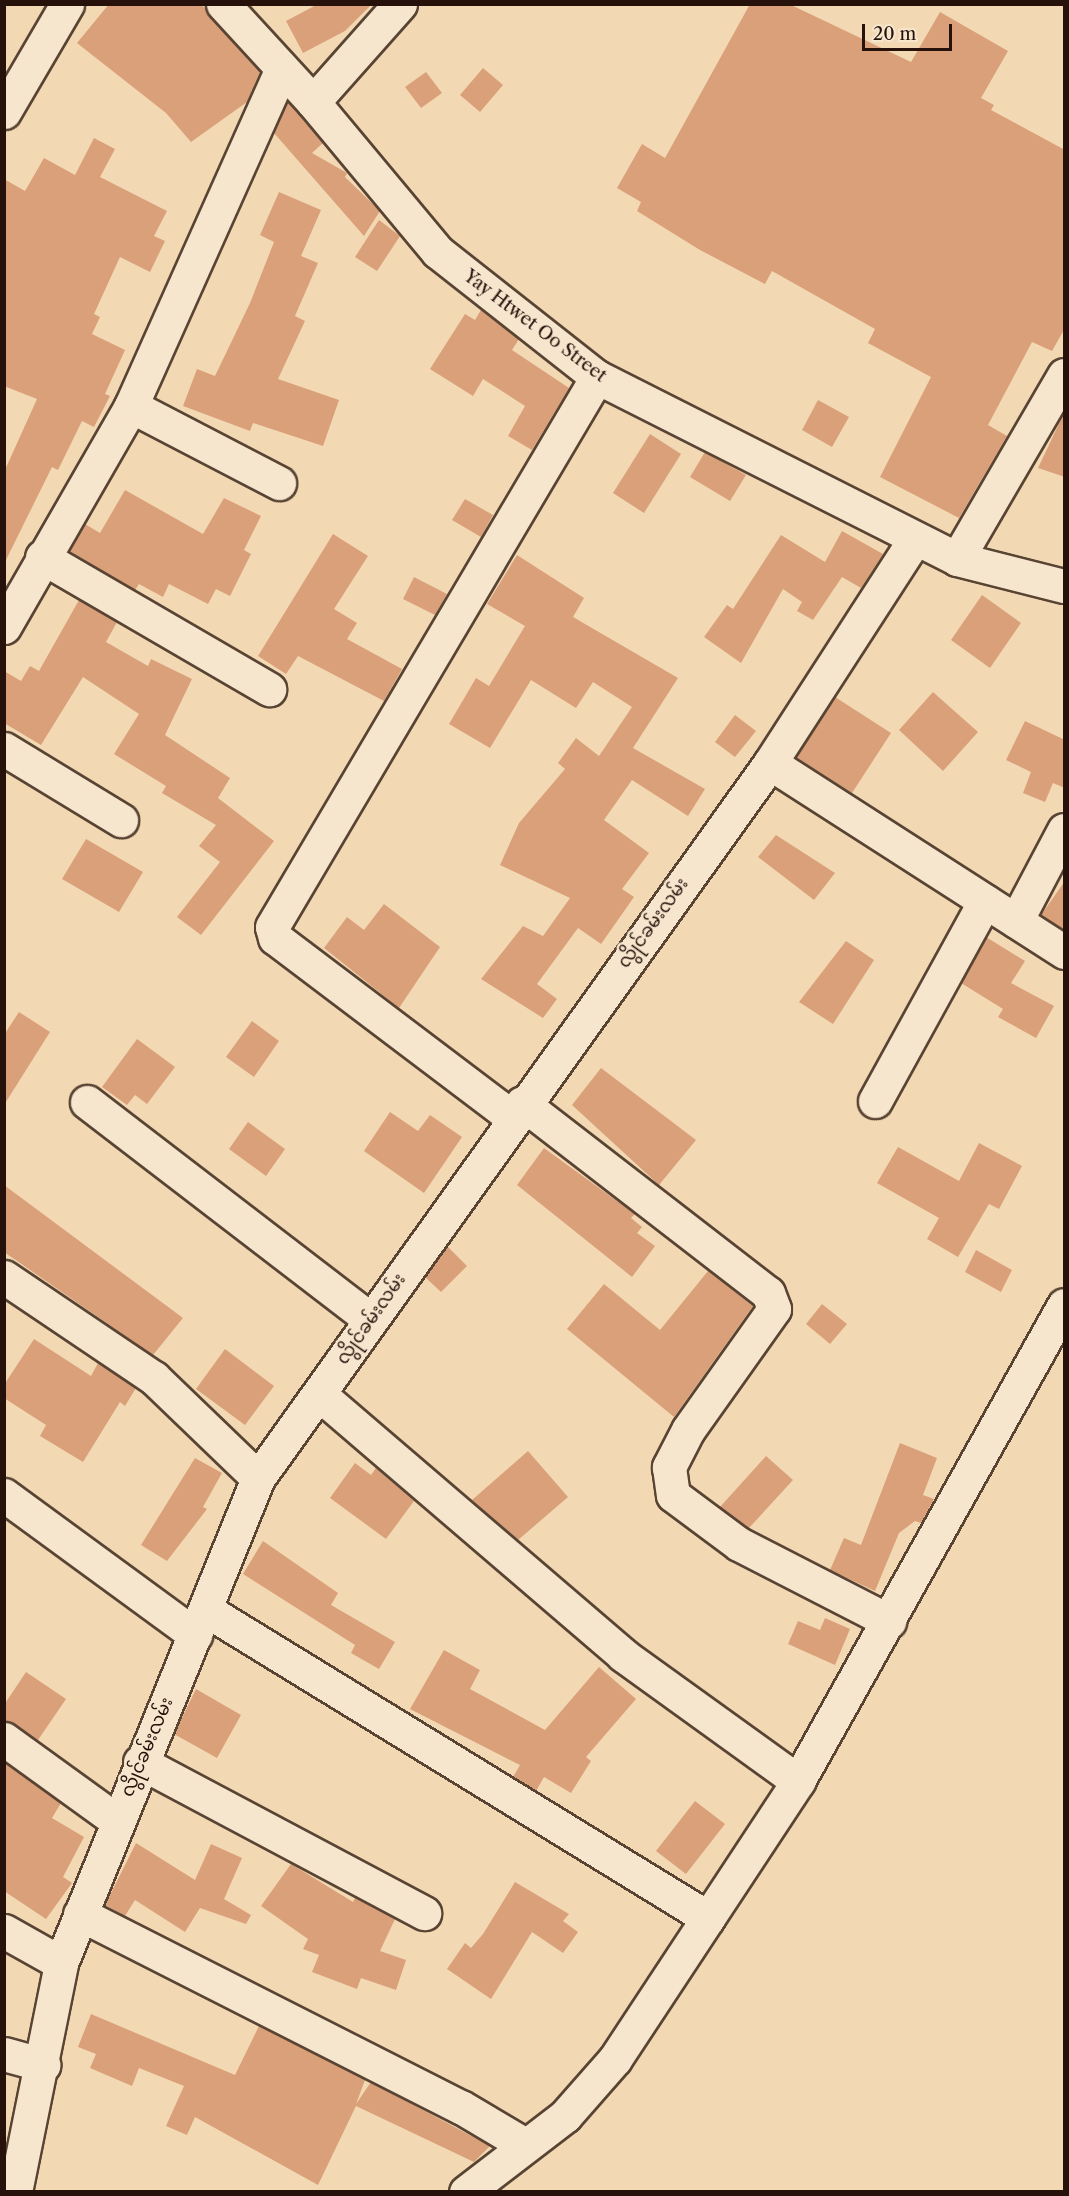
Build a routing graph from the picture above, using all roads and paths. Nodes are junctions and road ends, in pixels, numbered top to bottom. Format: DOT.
graph roads {
  1 [pos="67,4"];
  2 [pos="223,4"];
  3 [pos="400,4"];
  4 [pos="282,69"];
  5 [pos="313,102"];
  6 [pos="4,112"];
  7 [pos="1065,375"];
  8 [pos="597,378"];
  9 [pos="131,406"];
  10 [pos="279,483"];
  11 [pos="915,539"];
  12 [pos="42,557"];
  13 [pos="957,559"];
  14 [pos="1065,586"];
  15 [pos="4,627"];
  16 [pos="269,689"];
  17 [pos="4,749"];
  18 [pos="770,763"];
  19 [pos="121,820"];
  20 [pos="1065,830"];
  21 [pos="985,901"];
  22 [pos="1017,921"];
  23 [pos="1065,952"];
  24 [pos="875,1101"];
  25 [pos="87,1102"];
  26 [pos="517,1110"];
  27 [pos="4,1277"];
  28 [pos="1065,1305"];
  29 [pos="370,1319"];
  30 [pos="319,1394"];
  31 [pos="258,1478"];
  32 [pos="4,1495"];
  33 [pos="889,1621"];
  34 [pos="200,1623"];
  35 [pos="4,1739"];
  36 [pos="140,1762"];
  37 [pos="798,1781"];
  38 [pos="116,1820"];
  39 [pos="424,1913"];
  40 [pos="80,1914"];
  41 [pos="708,1918"];
  42 [pos="4,1931"];
  43 [pos="61,1963"];
  44 [pos="4,2054"];
  45 [pos="44,2065"];
  46 [pos="525,2145"];
  47 [pos="15,2192"];
  48 [pos="466,2192"];
  1 -- 6 [label="street"];
  2 -- 4 [label="street, Yay Htwet Oo Street"];
  3 -- 5 [label="street"];
  4 -- 5 [label="street, Yay Htwet Oo Street"];
  4 -- 9 [label="street"];
  5 -- 8 [label="street, Yay Htwet Oo Street"];
  7 -- 13 [label="street"];
  8 -- 11 [label="street, Yay Htwet Oo Street"];
  8 -- 26 [label="street"];
  9 -- 10 [label="street"];
  9 -- 12 [label="street"];
  11 -- 13 [label="street, Yay Htwet Oo Street"];
  11 -- 18 [label="street, လွိုင်ခမ်းလမ်း"];
  12 -- 15 [label="street"];
  12 -- 16 [label="street"];
  13 -- 14 [label="street, Yay Htwet Oo Street"];
  17 -- 19 [label="street"];
  18 -- 21 [label="street"];
  18 -- 26 [label="street, လွိုင်ခမ်းလမ်း"];
  20 -- 22 [label="street"];
  21 -- 22 [label="street"];
  21 -- 24 [label="street"];
  22 -- 23 [label="street"];
  25 -- 29 [label="street"];
  26 -- 29 [label="street, လွိုင်ခမ်းလမ်း"];
  26 -- 33 [label="street"];
  27 -- 31 [label="street"];
  28 -- 33 [label="street"];
  29 -- 30 [label="street, လွိုင်ခမ်းလမ်း"];
  30 -- 31 [label="street, လွိုင်ခမ်းလမ်း"];
  30 -- 37 [label="street"];
  31 -- 34 [label="street, လွိုင်ခမ်းလမ်း"];
  32 -- 34 [label="street"];
  33 -- 37 [label="street"];
  34 -- 36 [label="street, လွိုင်ခမ်းလမ်း"];
  34 -- 41 [label="street"];
  35 -- 38 [label="street"];
  36 -- 38 [label="street, လွိုင်ခမ်းလမ်း"];
  36 -- 39 [label="street"];
  37 -- 41 [label="street"];
  38 -- 40 [label="street, လွိုင်ခမ်းလမ်း"];
  40 -- 43 [label="street, လွိုင်ခမ်းလမ်း"];
  40 -- 46 [label="street"];
  41 -- 46 [label="street"];
  42 -- 43 [label="street"];
  43 -- 45 [label="street, လွိုင်ခမ်းလမ်း"];
  44 -- 45 [label="street"];
  45 -- 47 [label="street, လွိုင်ခမ်းလမ်း"];
  46 -- 48 [label="street"];
}
